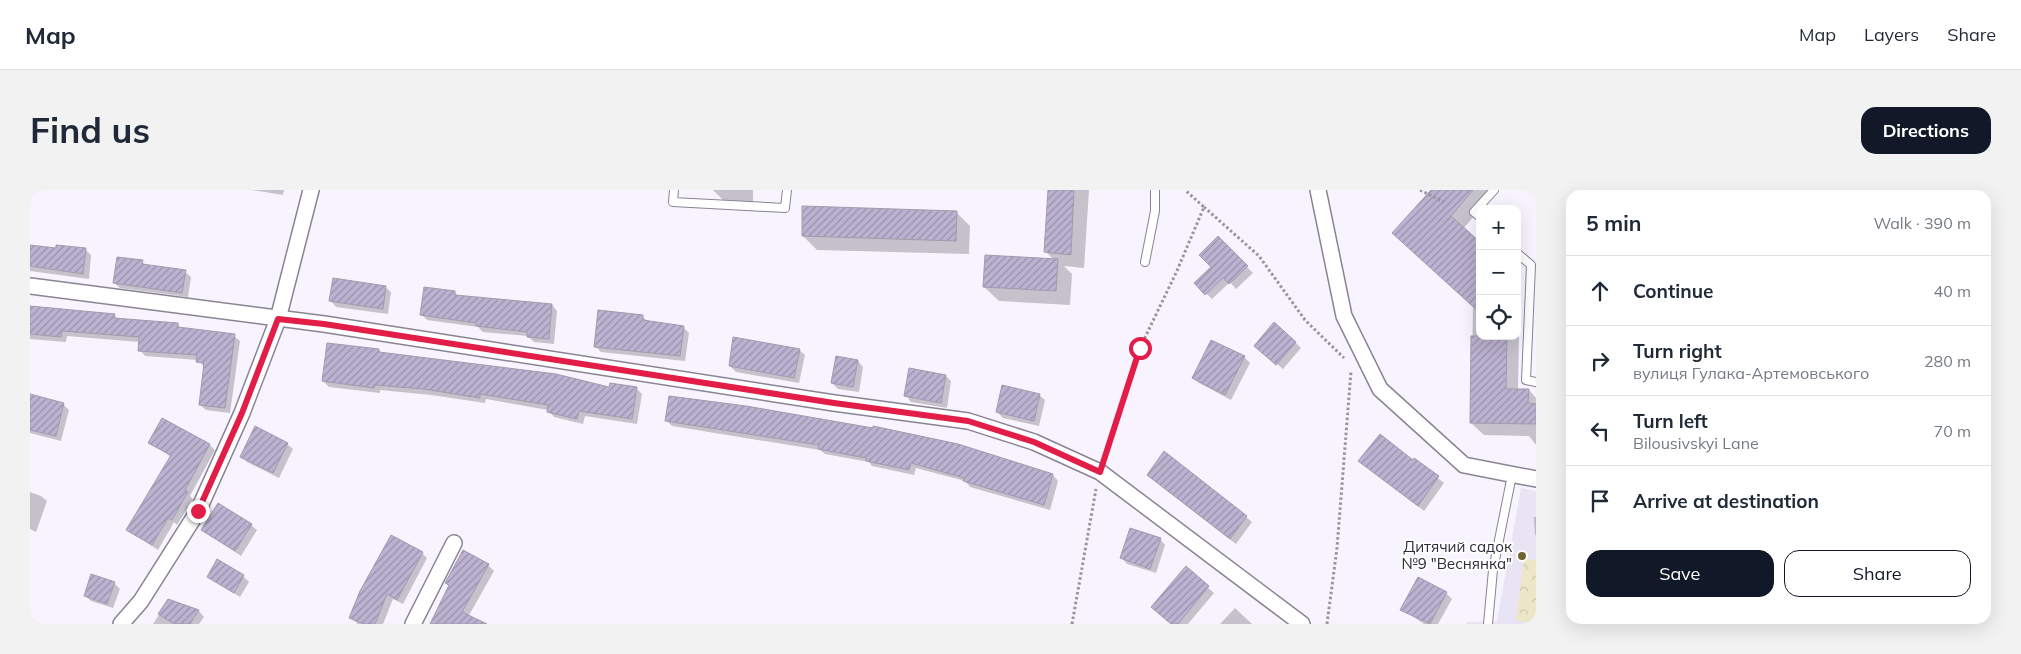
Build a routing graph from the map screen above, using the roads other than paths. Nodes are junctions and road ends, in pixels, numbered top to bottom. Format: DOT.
graph roads {
  1 [pos="311,190"];
  2 [pos="674,190"];
  3 [pos="787,190"];
  4 [pos="1155,190"];
  5 [pos="1318,190"];
  6 [pos="1494,190"];
  7 [pos="1480,205"];
  8 [pos="1521,257"];
  9 [pos="1145,262"];
  10 [pos="30,286"];
  11 [pos="278,319"];
  12 [pos="1536,382"];
  13 [pos="1512,475"];
  14 [pos="1536,479"];
  15 [pos="454,543"];
  16 [pos="121,624"];
  17 [pos="413,624"];
  18 [pos="1302,624"];
  19 [pos="1488,624"];
  1 -- 11 [label="street"];
  2 -- 3 [label="lane"];
  4 -- 9 [label="lane"];
  5 -- 13 [label="street"];
  6 -- 7 [label="lane"];
  8 -- 12 [label="lane"];
  10 -- 11 [label="street"];
  11 -- 16 [label="street"];
  11 -- 18 [label="street"];
  13 -- 14 [label="street"];
  13 -- 19 [label="lane"];
  15 -- 17 [label="street"];
}
